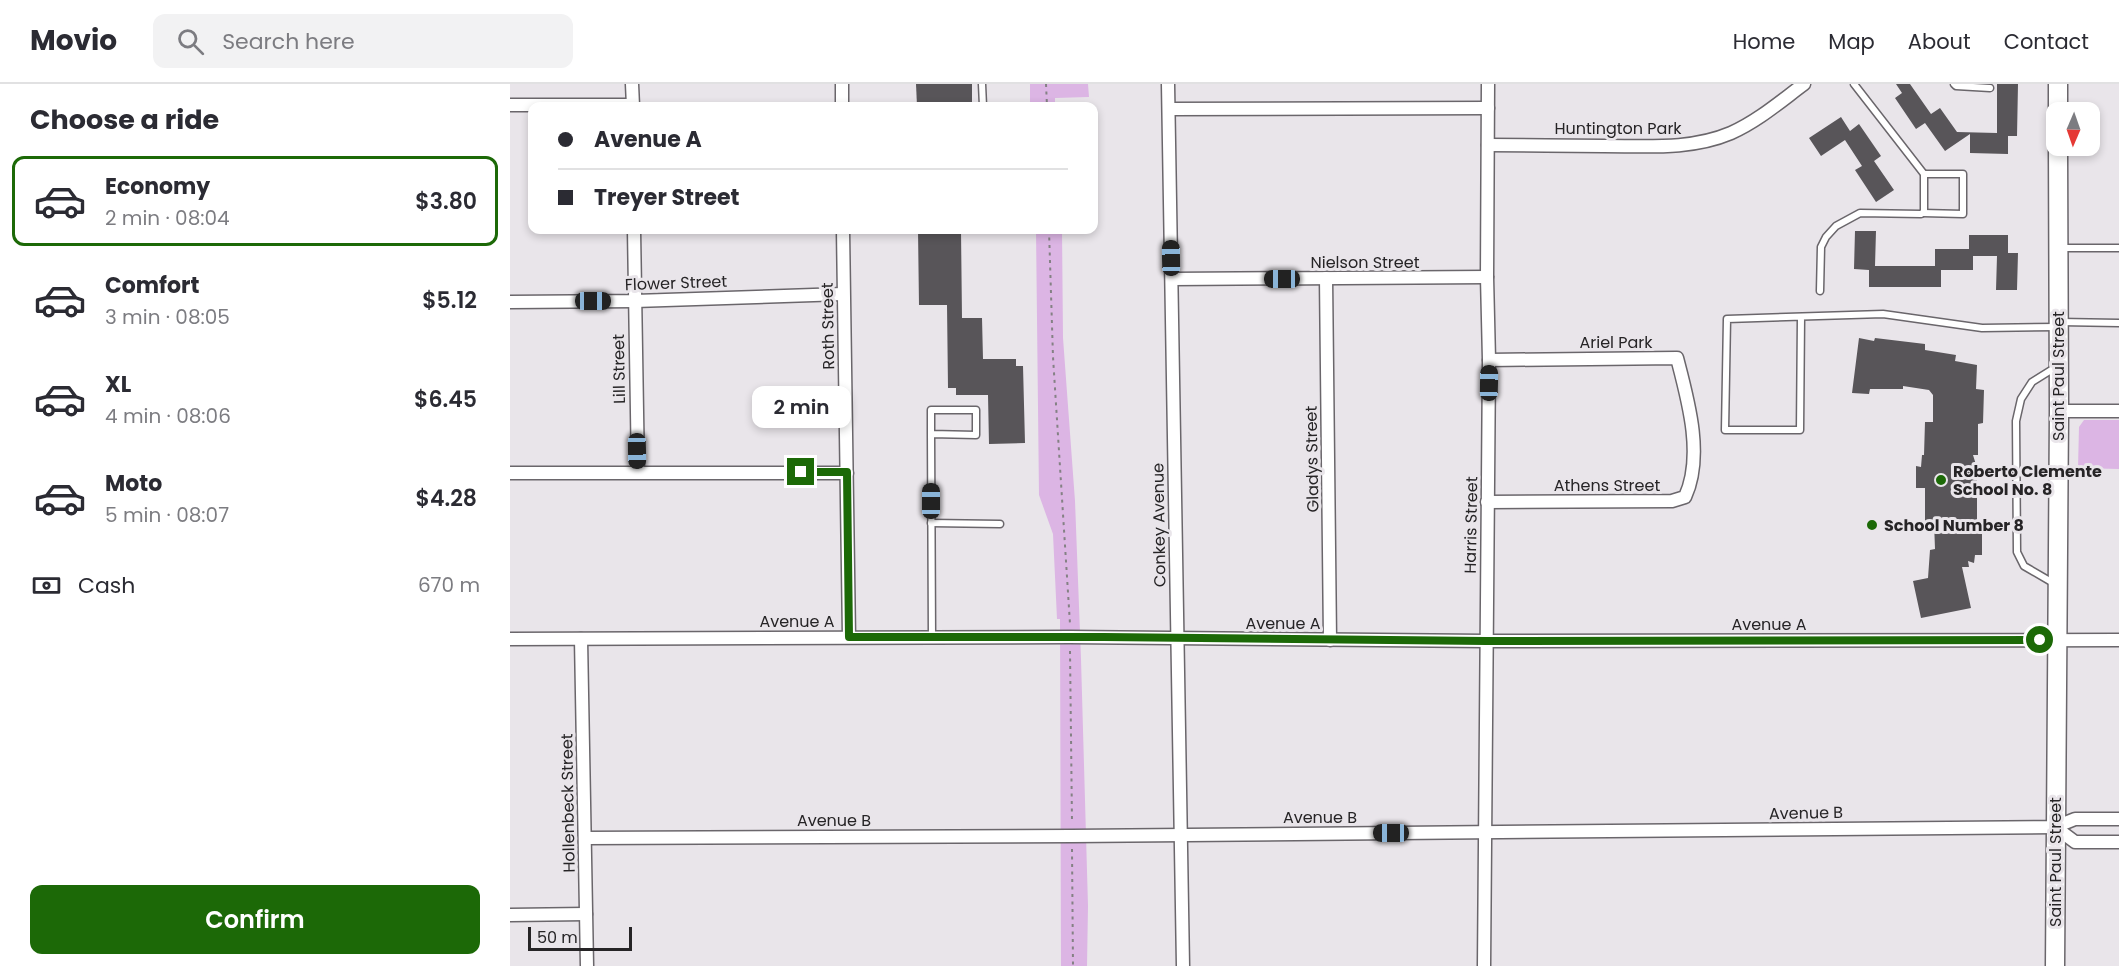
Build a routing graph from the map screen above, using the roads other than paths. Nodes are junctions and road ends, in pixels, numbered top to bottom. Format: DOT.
graph roads {
  1 [pos="632,84"];
  2 [pos="842,84"];
  3 [pos="982,84"];
  4 [pos="1168,84"];
  5 [pos="1488,84"];
  6 [pos="1804,84"];
  7 [pos="1854,84"];
  8 [pos="1954,84"];
  9 [pos="2058,84"];
  10 [pos="1990,88"];
  11 [pos="633,102"];
  12 [pos="842,102"];
  13 [pos="983,102"];
  14 [pos="2058,102"];
  15 [pos="510,105"];
  16 [pos="528,105"];
  17 [pos="1488,108"];
  18 [pos="1169,110"];
  19 [pos="1488,145"];
  20 [pos="2058,156"];
  21 [pos="1924,174"];
  22 [pos="1923,213"];
  23 [pos="634,234"];
  24 [pos="843,234"];
  25 [pos="2119,248"];
  26 [pos="2058,249"];
  27 [pos="1487,277"];
  28 [pos="1172,279"];
  29 [pos="1326,279"];
  30 [pos="1820,291"];
  31 [pos="843,294"];
  32 [pos="635,301"];
  33 [pos="510,302"];
  34 [pos="1801,317"];
  35 [pos="2119,323"];
  36 [pos="2059,324"];
  37 [pos="1489,360"];
  38 [pos="2059,365"];
  39 [pos="2059,411"];
  40 [pos="2119,411"];
  41 [pos="1693,421"];
  42 [pos="931,435"];
  43 [pos="638,472"];
  44 [pos="847,472"];
  45 [pos="510,473"];
  46 [pos="1487,502"];
  47 [pos="931,523"];
  48 [pos="1000,524"];
  49 [pos="2056,585"];
  50 [pos="849,637"];
  51 [pos="932,637"];
  52 [pos="510,639"];
  53 [pos="581,639"];
  54 [pos="1178,639"];
  55 [pos="1330,640"];
  56 [pos="2056,640"];
  57 [pos="2119,640"];
  58 [pos="1486,641"];
  59 [pos="2119,819"];
  60 [pos="2055,827"];
  61 [pos="1484,832"];
  62 [pos="1181,834"];
  63 [pos="585,838"];
  64 [pos="2119,842"];
  65 [pos="586,914"];
  66 [pos="510,915"];
  67 [pos="587,966"];
  68 [pos="1183,966"];
  69 [pos="1484,966"];
  70 [pos="2055,966"];
  1 -- 11 [label="street"];
  2 -- 12 [label="street"];
  3 -- 13 [label="lane"];
  4 -- 18 [label="street, Conkey Avenue"];
  5 -- 17 [label="street, Harris Street"];
  6 -- 19 [label="street, Huntington Park"];
  7 -- 21 [label="lane"];
  8 -- 10 [label="lane"];
  9 -- 14 [label="main road"];
  15 -- 16 [label="street"];
  17 -- 18 [label="street"];
  17 -- 19 [label="street, Harris Street"];
  18 -- 28 [label="street, Conkey Avenue"];
  19 -- 27 [label="street, Harris Street"];
  20 -- 26 [label="main road, Saint Paul Street"];
  21 -- 22 [label="lane"];
  21 -- 22 [label="lane"];
  22 -- 30 [label="lane"];
  23 -- 32 [label="street, Lill Street"];
  24 -- 31 [label="street, Roth Street"];
  25 -- 26 [label="lane"];
  26 -- 36 [label="main road, Saint Paul Street"];
  27 -- 29 [label="street, Nielson Street"];
  27 -- 37 [label="street, Harris Street"];
  28 -- 29 [label="street, Nielson Street"];
  28 -- 54 [label="street, Conkey Avenue"];
  29 -- 55 [label="street, Gladys Street"];
  31 -- 32 [label="street, Flower Street"];
  31 -- 44 [label="street, Roth Street"];
  32 -- 33 [label="street, Flower Street"];
  32 -- 43 [label="street, Lill Street"];
  34 -- 34 [label="lane"];
  34 -- 36 [label="lane"];
  35 -- 36 [label="lane"];
  36 -- 38 [label="main road, Saint Paul Street"];
  37 -- 41 [label="street, Ariel Park"];
  37 -- 46 [label="street, Harris Street"];
  38 -- 39 [label="main road, Saint Paul Street"];
  38 -- 49 [label="lane"];
  39 -- 40 [label="street"];
  39 -- 49 [label="main road, Saint Paul Street"];
  41 -- 46 [label="street, Athens Street"];
  42 -- 42 [label="lane"];
  42 -- 47 [label="lane"];
  43 -- 44 [label="street"];
  43 -- 45 [label="street"];
  44 -- 50 [label="street, Roth Street"];
  46 -- 58 [label="street, Harris Street"];
  47 -- 48 [label="lane"];
  47 -- 51 [label="lane"];
  49 -- 56 [label="main road, Saint Paul Street"];
  50 -- 51 [label="street, Avenue A"];
  50 -- 53 [label="street, Avenue A"];
  51 -- 54 [label="street, Avenue A"];
  52 -- 53 [label="street, Avenue A"];
  53 -- 63 [label="street, Hollenbeck Street"];
  54 -- 55 [label="street, Avenue A"];
  54 -- 62 [label="street, Conkey Avenue"];
  55 -- 58 [label="street, Avenue A"];
  56 -- 57 [label="street, Avenue A"];
  56 -- 58 [label="street, Avenue A"];
  56 -- 60 [label="main road, Saint Paul Street"];
  58 -- 61 [label="street, Harris Street"];
  59 -- 60 [label="street, Avenue B"];
  60 -- 61 [label="street, Avenue B"];
  60 -- 64 [label="street"];
  60 -- 70 [label="main road, Saint Paul Street"];
  61 -- 62 [label="street, Avenue B"];
  61 -- 69 [label="street, Harris Street"];
  62 -- 63 [label="street, Avenue B"];
  62 -- 68 [label="street, Conkey Avenue"];
  63 -- 65 [label="street, Hollenbeck Street"];
  65 -- 66 [label="street"];
  65 -- 67 [label="street, Hollenbeck Street"];
}
